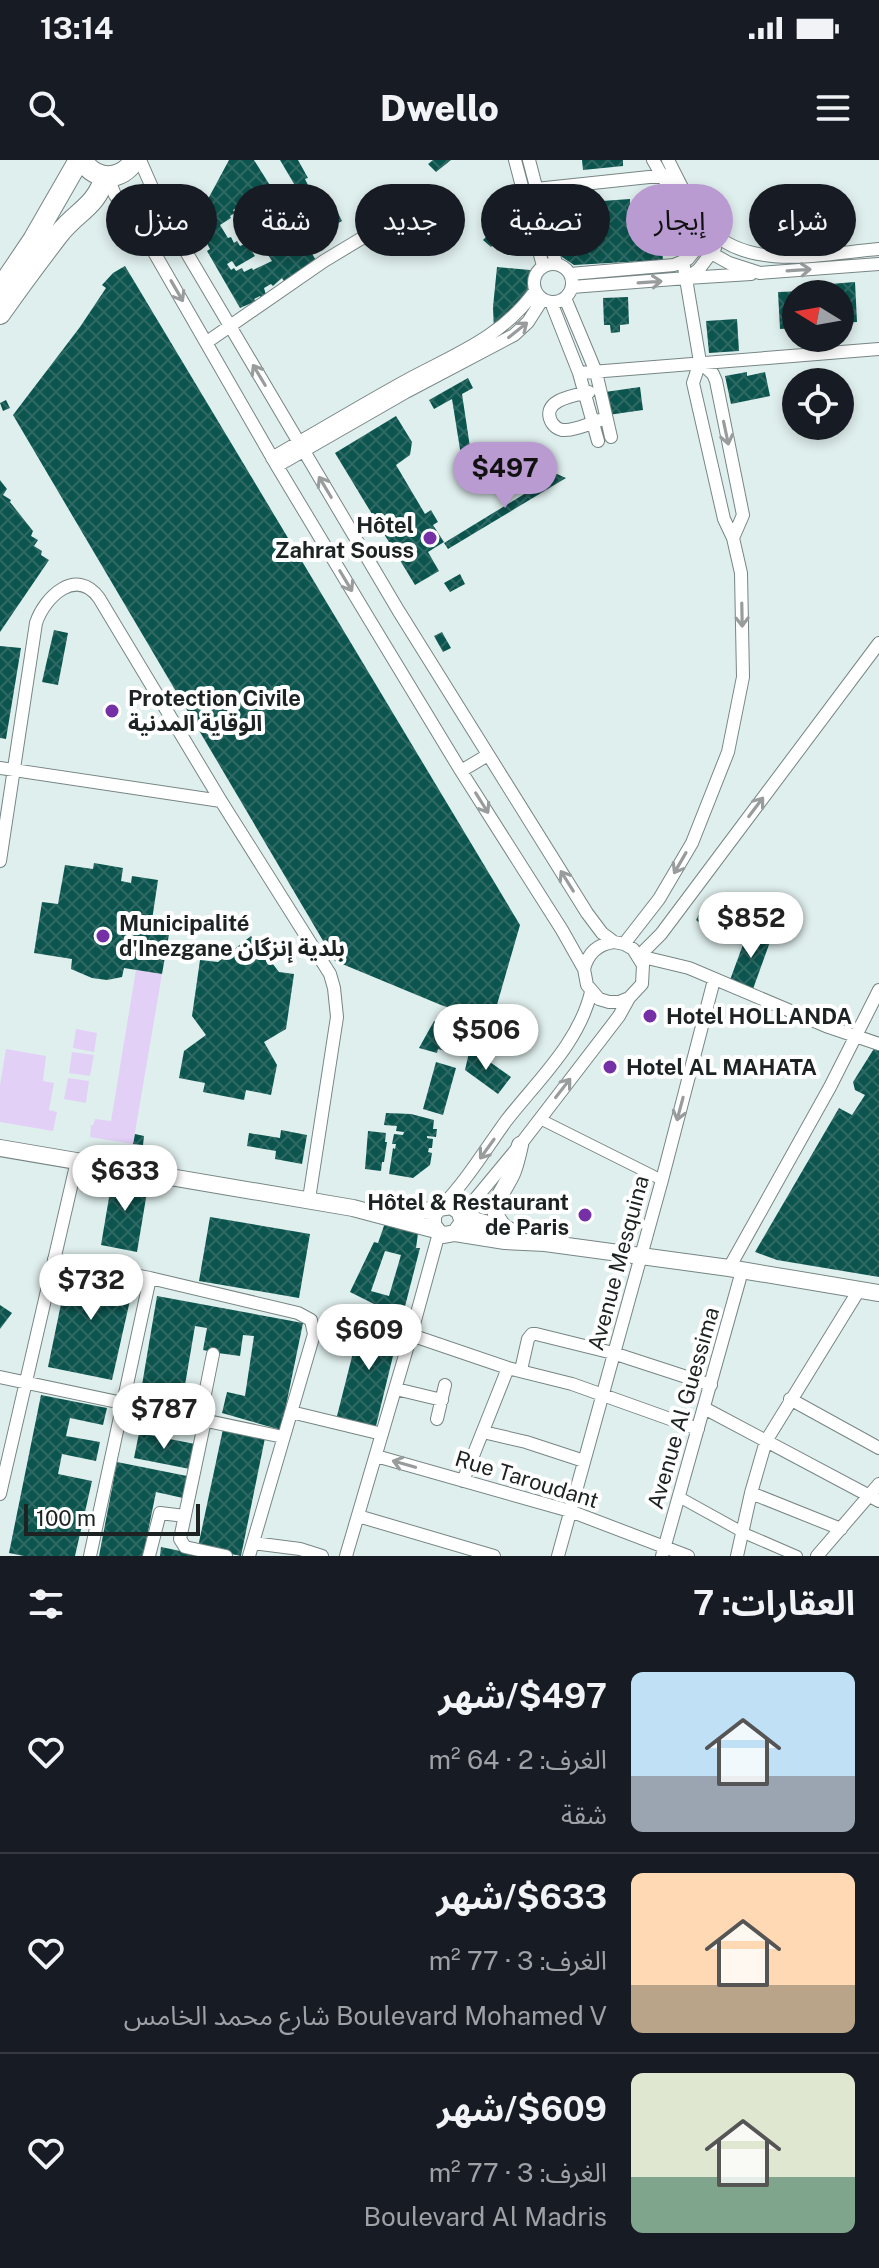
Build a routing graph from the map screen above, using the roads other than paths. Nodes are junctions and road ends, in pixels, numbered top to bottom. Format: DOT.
graph roads {
  1 [pos="80,160"];
  2 [pos="137,160"];
  3 [pos="515,160"];
  4 [pos="529,160"];
  5 [pos="653,160"];
  6 [pos="668,160"];
  7 [pos="668,174"];
  8 [pos="107,177"];
  9 [pos="535,184"];
  10 [pos="580,184"];
  11 [pos="673,184"];
  12 [pos="676,184"];
  13 [pos="355,242"];
  14 [pos="733,244"];
  15 [pos="879,249"];
  16 [pos="548,256"];
  17 [pos="690,256"];
  18 [pos="709,256"];
  19 [pos="716,256"];
  20 [pos="683,261"];
  21 [pos="549,264"];
  22 [pos="879,264"];
  23 [pos="760,273"];
  24 [pos="687,278"];
  25 [pos="569,286"];
  26 [pos="0,289"];
  27 [pos="543,298"];
  28 [pos="0,314"];
  29 [pos="230,326"];
  30 [pos="207,342"];
  31 [pos="879,349"];
  32 [pos="700,362"];
  33 [pos="596,372"];
  34 [pos="579,373"];
  35 [pos="600,389"];
  36 [pos="584,393"];
  37 [pos="607,418"];
  38 [pos="592,423"];
  39 [pos="611,437"];
  40 [pos="598,441"];
  41 [pos="301,446"];
  42 [pos="275,462"];
  43 [pos="733,538"];
  44 [pos="879,643"];
  45 [pos="488,755"];
  46 [pos="6,769"];
  47 [pos="461,771"];
  48 [pos="221,801"];
  49 [pos="0,861"];
  50 [pos="619,943"];
  51 [pos="639,956"];
  52 [pos="584,969"];
  53 [pos="714,980"];
  54 [pos="879,990"];
  55 [pos="591,992"];
  56 [pos="629,998"];
  57 [pos="856,1037"];
  58 [pos="879,1044"];
  59 [pos="540,1119"];
  60 [pos="520,1145"];
  61 [pos="0,1148"];
  62 [pos="77,1161"];
  63 [pos="662,1180"];
  64 [pos="309,1199"];
  65 [pos="353,1208"];
  66 [pos="439,1208"];
  67 [pos="462,1216"];
  68 [pos="507,1230"];
  69 [pos="443,1232"];
  70 [pos="545,1243"];
  71 [pos="640,1257"];
  72 [pos="54,1259"];
  73 [pos="736,1270"];
  74 [pos="150,1278"];
  75 [pos="859,1290"];
  76 [pos="879,1293"];
  77 [pos="411,1335"];
  78 [pos="613,1353"];
  79 [pos="213,1354"];
  80 [pos="514,1369"];
  81 [pos="0,1377"];
  82 [pos="26,1382"];
  83 [pos="445,1385"];
  84 [pos="711,1385"];
  85 [pos="396,1389"];
  86 [pos="602,1395"];
  87 [pos="790,1399"];
  88 [pos="442,1400"];
  89 [pos="123,1402"];
  90 [pos="704,1408"];
  91 [pos="291,1412"];
  92 [pos="203,1419"];
  93 [pos="437,1419"];
  94 [pos="698,1429"];
  95 [pos="483,1432"];
  96 [pos="382,1434"];
  97 [pos="283,1437"];
  98 [pos="766,1441"];
  99 [pos="879,1448"];
  100 [pos="376,1456"];
  101 [pos="584,1461"];
  102 [pos="463,1481"];
  103 [pos="879,1484"];
  104 [pos="751,1493"];
  105 [pos="0,1494"];
  106 [pos="679,1497"];
  107 [pos="874,1498"];
  108 [pos="570,1511"];
  109 [pos="185,1516"];
  110 [pos="358,1516"];
  111 [pos="841,1529"];
  112 [pos="743,1533"];
  113 [pos="251,1550"];
  114 [pos="664,1551"];
  115 [pos="90,1556"];
  116 [pos="149,1556"];
  117 [pos="226,1556"];
  118 [pos="322,1556"];
  119 [pos="346,1556"];
  120 [pos="494,1556"];
  121 [pos="558,1556"];
  122 [pos="688,1556"];
  123 [pos="737,1556"];
  124 [pos="797,1556"];
  125 [pos="817,1556"];
  1 -- 8 [label="main road"];
  1 -- 26 [label="main road"];
  2 -- 8 [label="main road"];
  2 -- 29 [label="street"];
  3 -- 21 [label="street"];
  4 -- 9 [label="street"];
  5 -- 7 [label="street"];
  6 -- 7 [label="street"];
  7 -- 10 [label="street"];
  7 -- 11 [label="street"];
  7 -- 12 [label="street"];
  8 -- 28 [label="main road"];
  8 -- 30 [label="street, one-way"];
  13 -- 29 [label="street"];
  14 -- 15 [label="street"];
  16 -- 21 [label="street"];
  17 -- 20 [label="street"];
  18 -- 24 [label="street"];
  19 -- 23 [label="street"];
  20 -- 24 [label="street"];
  20 -- 25 [label="street"];
  21 -- 25 [label="street"];
  21 -- 27 [label="street"];
  23 -- 22 [label="street, one-way"];
  23 -- 24 [label="street"];
  25 -- 24 [label="street, one-way"];
  24 -- 32 [label="street"];
  25 -- 27 [label="street"];
  25 -- 33 [label="street"];
  27 -- 34 [label="street"];
  27 -- 41 [label="street"];
  29 -- 30 [label="street"];
  41 -- 29 [label="street, one-way"];
  30 -- 42 [label="street"];
  31 -- 32 [label="street"];
  32 -- 33 [label="street"];
  32 -- 43 [label="street"];
  32 -- 43 [label="street, one-way"];
  33 -- 34 [label="street"];
  33 -- 35 [label="street"];
  34 -- 36 [label="street"];
  35 -- 36 [label="street"];
  35 -- 37 [label="street"];
  36 -- 38 [label="street"];
  36 -- 38 [label="street"];
  37 -- 38 [label="street"];
  37 -- 39 [label="street"];
  38 -- 40 [label="street"];
  41 -- 42 [label="street"];
  45 -- 41 [label="street, one-way"];
  42 -- 47 [label="street, one-way"];
  43 -- 50 [label="street, one-way"];
  51 -- 44 [label="street, one-way"];
  45 -- 47 [label="street"];
  50 -- 45 [label="street, one-way"];
  46 -- 48 [label="street"];
  46 -- 48 [label="street"];
  46 -- 49 [label="street"];
  47 -- 52 [label="street, one-way"];
  48 -- 64 [label="street"];
  50 -- 51 [label="street"];
  50 -- 52 [label="street"];
  51 -- 53 [label="street"];
  51 -- 56 [label="street"];
  52 -- 55 [label="street"];
  53 -- 57 [label="street"];
  53 -- 63 [label="street, Avenue Mesquina, one-way"];
  54 -- 57 [label="street, Avenue Al Guessima"];
  55 -- 56 [label="street"];
  55 -- 66 [label="street, one-way"];
  59 -- 56 [label="street, one-way"];
  57 -- 58 [label="street"];
  57 -- 73 [label="street, Avenue Al Guessima"];
  59 -- 60 [label="street"];
  59 -- 63 [label="street"];
  60 -- 67 [label="street"];
  60 -- 68 [label="street"];
  61 -- 62 [label="street"];
  62 -- 64 [label="street"];
  62 -- 72 [label="street"];
  63 -- 71 [label="street, Avenue Mesquina"];
  64 -- 65 [label="street"];
  65 -- 66 [label="street"];
  65 -- 69 [label="street"];
  66 -- 67 [label="street"];
  66 -- 69 [label="street"];
  67 -- 68 [label="street"];
  67 -- 69 [label="street"];
  68 -- 70 [label="street"];
  69 -- 70 [label="street"];
  69 -- 77 [label="street"];
  70 -- 71 [label="street"];
  71 -- 73 [label="street"];
  71 -- 78 [label="street, Avenue Mesquina"];
  72 -- 74 [label="street"];
  72 -- 82 [label="street"];
  73 -- 75 [label="street"];
  73 -- 84 [label="street, Avenue Al Guessima"];
  74 -- 89 [label="street"];
  74 -- 91 [label="street"];
  75 -- 76 [label="street"];
  75 -- 87 [label="street"];
  77 -- 80 [label="street"];
  77 -- 85 [label="street"];
  78 -- 80 [label="street"];
  78 -- 84 [label="street"];
  78 -- 86 [label="street, Avenue Mesquina"];
  79 -- 92 [label="street"];
  80 -- 86 [label="street"];
  80 -- 95 [label="street"];
  81 -- 82 [label="street"];
  82 -- 89 [label="street"];
  82 -- 105 [label="street"];
  83 -- 88 [label="street"];
  84 -- 90 [label="street, Avenue Al Guessima"];
  85 -- 88 [label="street"];
  85 -- 96 [label="street"];
  86 -- 94 [label="street"];
  86 -- 101 [label="street, Avenue Mesquina"];
  87 -- 98 [label="street"];
  87 -- 99 [label="street"];
  88 -- 93 [label="street"];
  89 -- 92 [label="street"];
  89 -- 115 [label="street"];
  90 -- 94 [label="street, Avenue Al Guessima"];
  90 -- 98 [label="street"];
  91 -- 96 [label="street"];
  91 -- 97 [label="street"];
  92 -- 97 [label="street"];
  92 -- 109 [label="street"];
  94 -- 106 [label="street, Avenue Al Guessima"];
  95 -- 101 [label="street"];
  95 -- 102 [label="street"];
  96 -- 100 [label="street"];
  97 -- 113 [label="street"];
  98 -- 104 [label="street"];
  98 -- 107 [label="street"];
  102 -- 100 [label="street, Rue Taroudant, one-way"];
  100 -- 110 [label="street"];
  101 -- 108 [label="street, Avenue Mesquina"];
  102 -- 108 [label="street, Rue Taroudant"];
  103 -- 107 [label="street"];
  104 -- 111 [label="street"];
  104 -- 112 [label="street"];
  106 -- 112 [label="street"];
  106 -- 114 [label="street, Avenue Al Guessima"];
  107 -- 111 [label="street"];
  108 -- 114 [label="street, Rue Taroudant"];
  108 -- 121 [label="street, Avenue Mesquina"];
  109 -- 116 [label="street"];
  109 -- 117 [label="street"];
  110 -- 119 [label="street"];
  110 -- 120 [label="street"];
  111 -- 125 [label="street"];
  112 -- 123 [label="street"];
  112 -- 124 [label="street"];
  113 -- 118 [label="street"];
  114 -- 122 [label="street, Rue Taroudant"];
}
